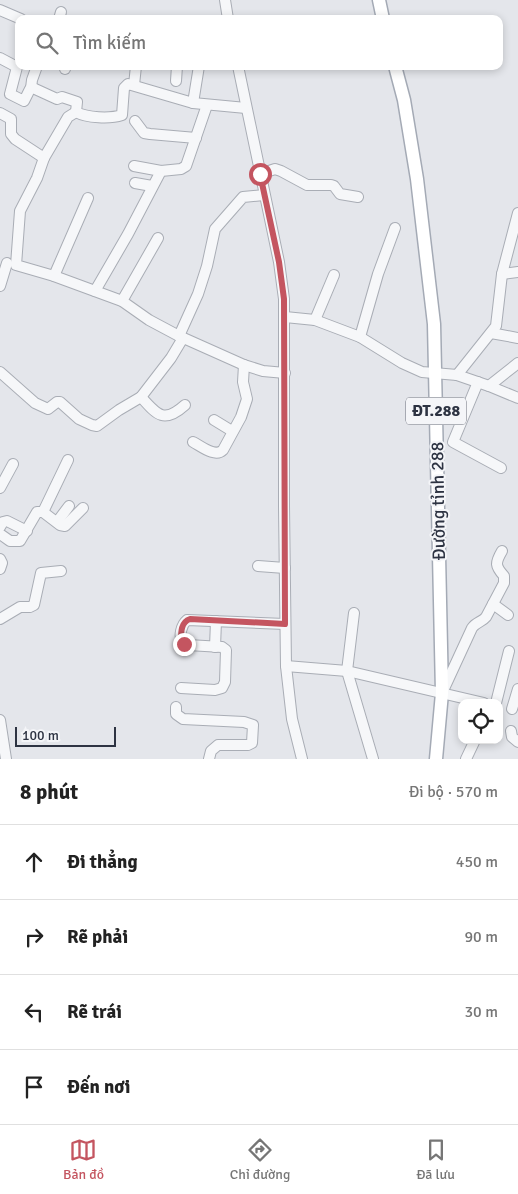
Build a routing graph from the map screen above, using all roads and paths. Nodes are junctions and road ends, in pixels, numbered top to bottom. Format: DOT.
graph roads {
  1 [pos="225,0"];
  2 [pos="379,0"];
  3 [pos="0,10"];
  4 [pos="227,15"];
  5 [pos="382,15"];
  6 [pos="15,16"];
  7 [pos="0,58"];
  8 [pos="15,66"];
  9 [pos="16,70"];
  10 [pos="36,70"];
  11 [pos="136,70"];
  12 [pos="177,70"];
  13 [pos="198,70"];
  14 [pos="239,70"];
  15 [pos="396,70"];
  16 [pos="176,80"];
  17 [pos="134,85"];
  18 [pos="31,88"];
  19 [pos="194,103"];
  20 [pos="207,105"];
  21 [pos="246,108"];
  22 [pos="76,112"];
  23 [pos="0,113"];
  24 [pos="135,121"];
  25 [pos="196,138"];
  26 [pos="44,158"];
  27 [pos="134,166"];
  28 [pos="161,171"];
  29 [pos="260,174"];
  30 [pos="135,183"];
  31 [pos="152,186"];
  32 [pos="264,195"];
  33 [pos="358,197"];
  34 [pos="88,198"];
  35 [pos="518,213"];
  36 [pos="394,228"];
  37 [pos="158,238"];
  38 [pos="8,263"];
  39 [pos="518,272"];
  40 [pos="502,274"];
  41 [pos="334,275"];
  42 [pos="54,276"];
  43 [pos="0,286"];
  44 [pos="95,291"];
  45 [pos="122,301"];
  46 [pos="285,317"];
  47 [pos="315,320"];
  48 [pos="491,333"];
  49 [pos="181,337"];
  50 [pos="360,337"];
  51 [pos="518,338"];
  52 [pos="518,363"];
  53 [pos="244,365"];
  54 [pos="0,372"];
  55 [pos="284,372"];
  56 [pos="435,374"];
  57 [pos="456,376"];
  58 [pos="478,382"];
  59 [pos="489,386"];
  60 [pos="141,397"];
  61 [pos="518,398"];
  62 [pos="185,404"];
  63 [pos="214,420"];
  64 [pos="232,432"];
  65 [pos="192,442"];
  66 [pos="68,460"];
  67 [pos="13,464"];
  68 [pos="501,468"];
  69 [pos="0,488"];
  70 [pos="69,506"];
  71 [pos="32,508"];
  72 [pos="83,508"];
  73 [pos="43,512"];
  74 [pos="33,519"];
  75 [pos="57,522"];
  76 [pos="0,527"];
  77 [pos="26,531"];
  78 [pos="0,534"];
  79 [pos="502,551"];
  80 [pos="0,560"];
  81 [pos="258,566"];
  82 [pos="285,568"];
  83 [pos="0,569"];
  84 [pos="61,571"];
  85 [pos="492,604"];
  86 [pos="354,613"];
  87 [pos="508,615"];
  88 [pos="0,619"];
  89 [pos="216,621"];
  90 [pos="285,624"];
  91 [pos="214,647"];
  92 [pos="509,651"];
  93 [pos="286,666"];
  94 [pos="347,671"];
  95 [pos="181,688"];
  96 [pos="518,689"];
  97 [pos="442,693"];
  98 [pos="467,699"];
  99 [pos="497,699"];
  100 [pos="176,707"];
  101 [pos="503,707"];
  102 [pos="515,711"];
  103 [pos="0,720"];
  104 [pos="511,731"];
  105 [pos="518,742"];
  106 [pos="473,744"];
  107 [pos="6,759"];
  108 [pos="209,759"];
  109 [pos="302,759"];
  110 [pos="373,759"];
  111 [pos="436,759"];
  112 [pos="466,759"];
  1 -- 4 [label="street"];
  2 -- 5 [label="main road"];
  3 -- 6 [label="street"];
  7 -- 8 [label="street"];
  9 -- 18 [label="street"];
  10 -- 18 [label="street"];
  11 -- 17 [label="street"];
  12 -- 16 [label="street"];
  13 -- 19 [label="street"];
  14 -- 21 [label="street"];
  15 -- 56 [label="main road, Đường tỉnh 288 / ĐT.288"];
  17 -- 19 [label="street"];
  17 -- 22 [label="street"];
  18 -- 22 [label="street"];
  19 -- 20 [label="street"];
  20 -- 21 [label="street"];
  20 -- 25 [label="street"];
  21 -- 29 [label="street"];
  22 -- 26 [label="street"];
  23 -- 26 [label="street"];
  24 -- 25 [label="street"];
  25 -- 28 [label="street"];
  26 -- 38 [label="street"];
  27 -- 28 [label="street"];
  28 -- 31 [label="street"];
  29 -- 32 [label="street"];
  29 -- 33 [label="street"];
  30 -- 31 [label="street"];
  31 -- 44 [label="street"];
  32 -- 46 [label="street"];
  32 -- 49 [label="street"];
  34 -- 42 [label="street"];
  35 -- 40 [label="street"];
  36 -- 50 [label="street"];
  37 -- 45 [label="street"];
  38 -- 42 [label="street"];
  38 -- 43 [label="street"];
  39 -- 40 [label="street"];
  40 -- 48 [label="street"];
  41 -- 47 [label="street"];
  42 -- 44 [label="street"];
  44 -- 45 [label="street"];
  45 -- 49 [label="street"];
  46 -- 47 [label="street"];
  46 -- 55 [label="street"];
  47 -- 50 [label="street"];
  48 -- 51 [label="street"];
  48 -- 57 [label="street"];
  49 -- 53 [label="street"];
  49 -- 60 [label="street"];
  50 -- 56 [label="street"];
  52 -- 59 [label="street"];
  53 -- 55 [label="street"];
  53 -- 64 [label="street"];
  54 -- 60 [label="street"];
  55 -- 82 [label="street"];
  56 -- 57 [label="street"];
  56 -- 97 [label="main road, Đường tỉnh 288 / ĐT.288"];
  57 -- 58 [label="street"];
  58 -- 59 [label="street"];
  58 -- 68 [label="street"];
  59 -- 61 [label="street"];
  60 -- 62 [label="street"];
  63 -- 64 [label="street"];
  64 -- 65 [label="street"];
  66 -- 73 [label="street"];
  67 -- 69 [label="street"];
  70 -- 75 [label="street"];
  71 -- 74 [label="street"];
  72 -- 75 [label="street"];
  73 -- 74 [label="street"];
  73 -- 75 [label="street"];
  74 -- 77 [label="street"];
  76 -- 77 [label="street"];
  77 -- 78 [label="street"];
  79 -- 85 [label="street"];
  80 -- 83 [label="street"];
  81 -- 82 [label="street"];
  82 -- 90 [label="street"];
  84 -- 88 [label="street"];
  85 -- 87 [label="street"];
  85 -- 97 [label="street"];
  86 -- 94 [label="street"];
  89 -- 90 [label="street"];
  89 -- 91 [label="street"];
  89 -- 91 [label="street"];
  90 -- 93 [label="street"];
  91 -- 95 [label="street"];
  92 -- 99 [label="street"];
  93 -- 94 [label="street"];
  93 -- 109 [label="street"];
  94 -- 97 [label="street"];
  94 -- 110 [label="street"];
  96 -- 102 [label="street"];
  97 -- 98 [label="street"];
  97 -- 111 [label="main road, Đường tỉnh 288 / ĐT.288"];
  100 -- 108 [label="street"];
  101 -- 102 [label="street"];
  103 -- 107 [label="street"];
  104 -- 105 [label="street"];
  106 -- 112 [label="street"];
}
